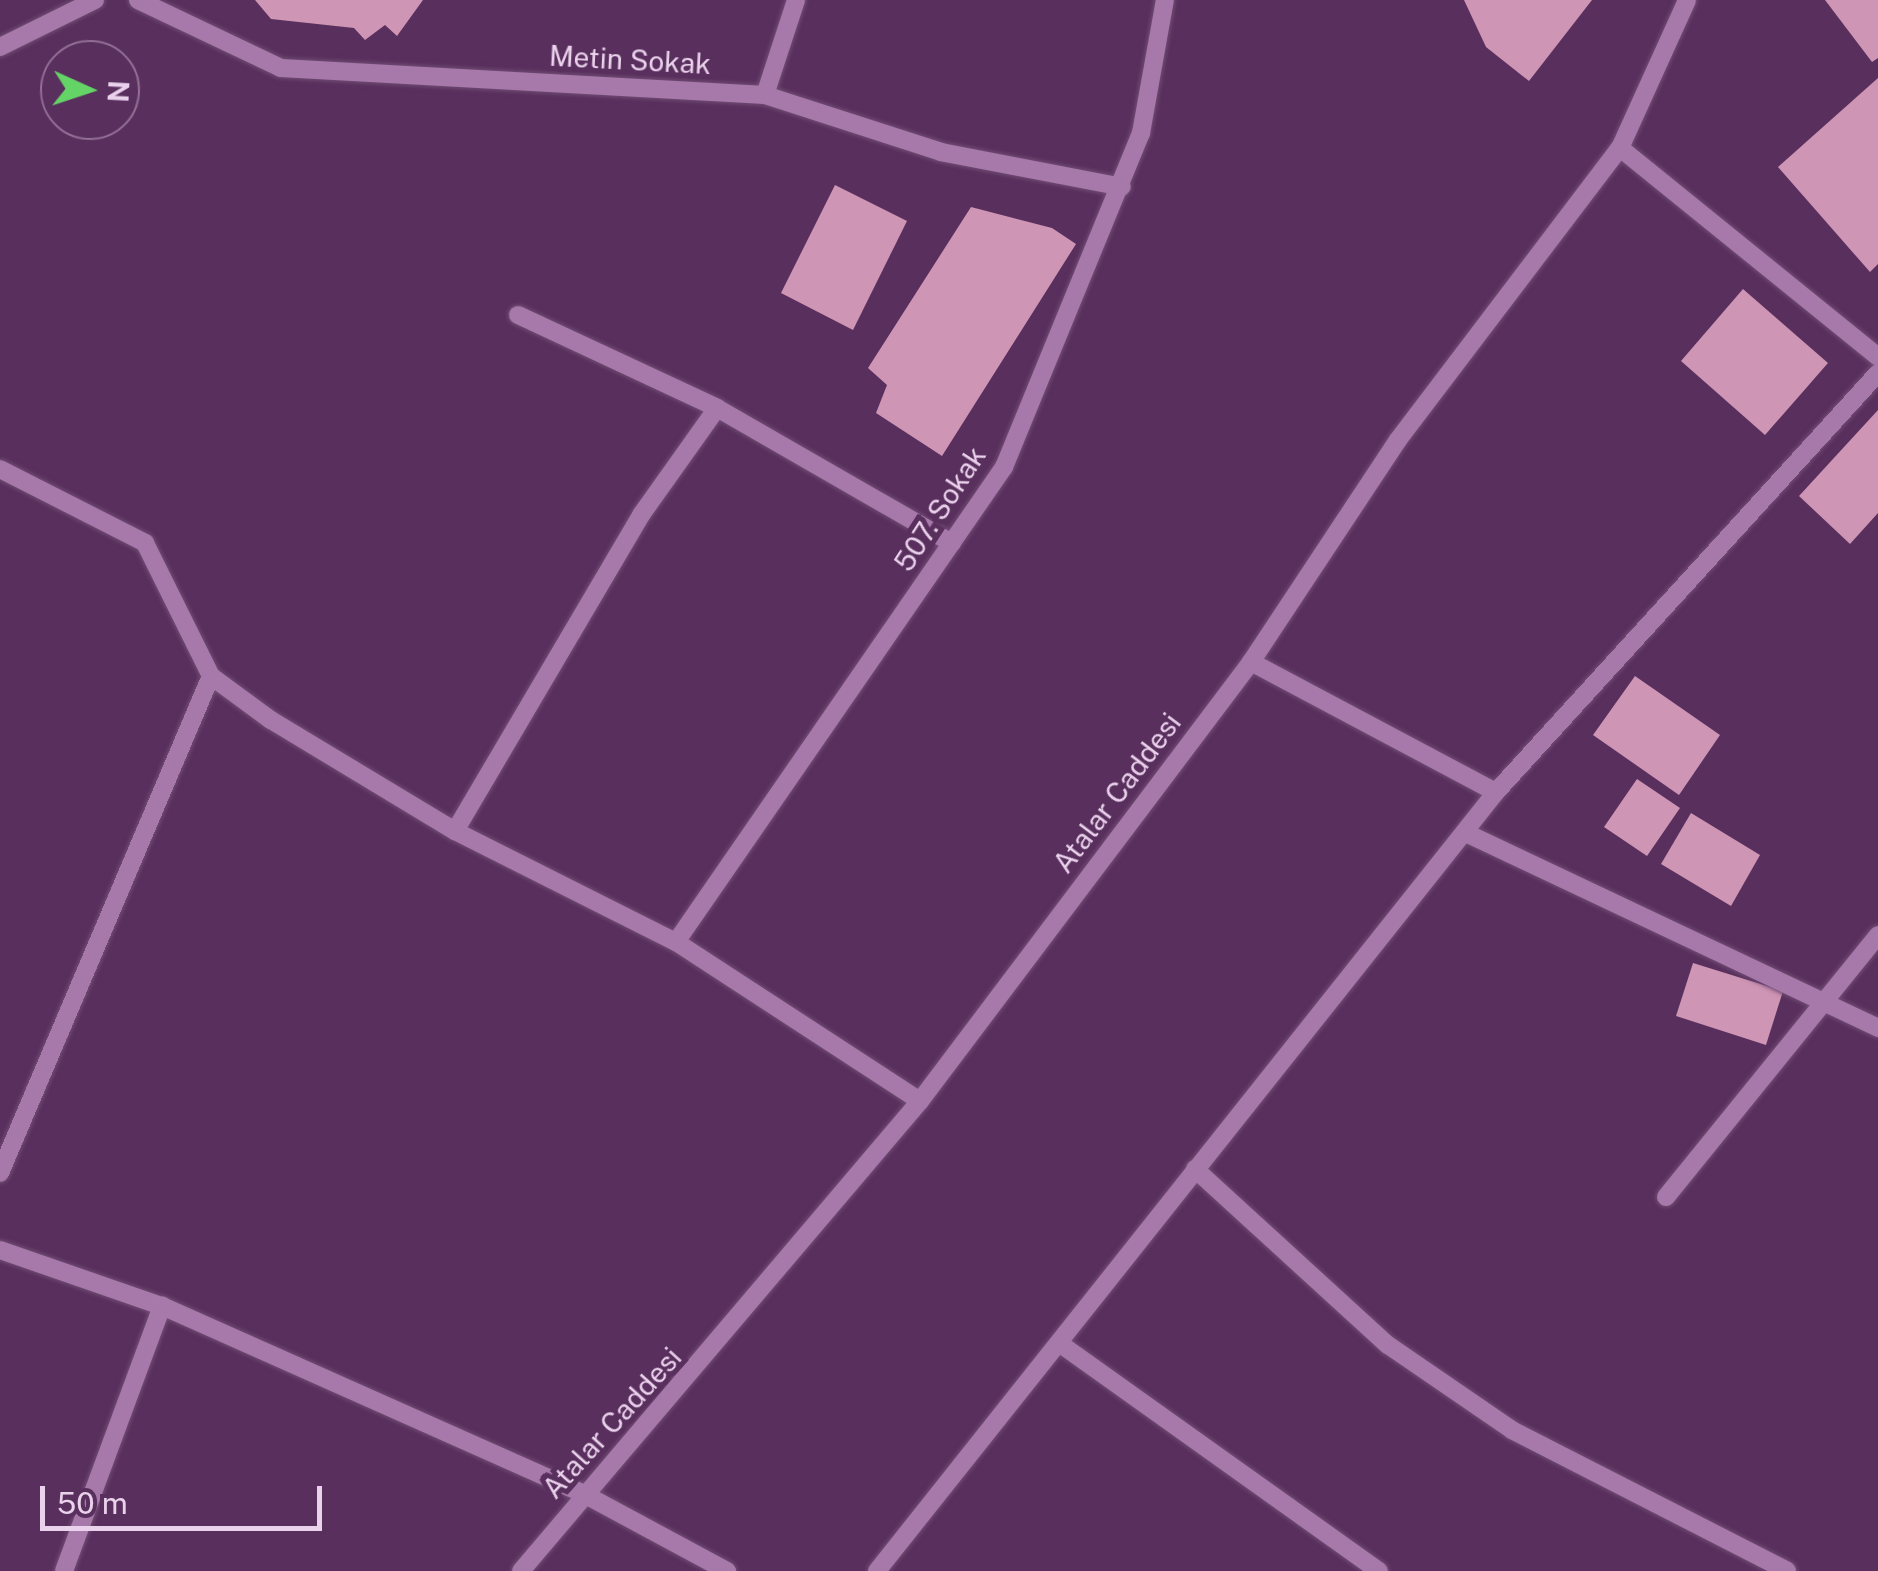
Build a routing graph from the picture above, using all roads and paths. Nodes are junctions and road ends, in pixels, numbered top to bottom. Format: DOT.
graph roads {
  1 [pos="95,0"];
  2 [pos="138,0"];
  3 [pos="796,0"];
  4 [pos="1165,0"];
  5 [pos="1688,0"];
  6 [pos="0,47"];
  7 [pos="765,95"];
  8 [pos="1620,148"];
  9 [pos="1122,186"];
  10 [pos="518,314"];
  11 [pos="1878,357"];
  12 [pos="1878,374"];
  13 [pos="718,408"];
  14 [pos="0,469"];
  15 [pos="952,543"];
  16 [pos="1251,662"];
  17 [pos="211,676"];
  18 [pos="1496,792"];
  19 [pos="455,832"];
  20 [pos="1466,833"];
  21 [pos="1878,934"];
  22 [pos="676,942"];
  23 [pos="1822,1001"];
  24 [pos="1878,1028"];
  25 [pos="920,1101"];
  26 [pos="1195,1169"];
  27 [pos="0,1172"];
  28 [pos="1666,1197"];
  29 [pos="0,1250"];
  30 [pos="162,1306"];
  31 [pos="1059,1344"];
  32 [pos="582,1493"];
  33 [pos="64,1571"];
  34 [pos="521,1571"];
  35 [pos="728,1571"];
  36 [pos="877,1571"];
  37 [pos="1379,1571"];
  38 [pos="1787,1571"];
  1 -- 6 [label="street"];
  2 -- 7 [label="street, Metin Sokak"];
  3 -- 7 [label="street"];
  4 -- 9 [label="street, 507. Sokak"];
  5 -- 8 [label="street, Atalar Caddesi"];
  7 -- 9 [label="street, Metin Sokak"];
  8 -- 11 [label="street"];
  8 -- 16 [label="street, Atalar Caddesi"];
  9 -- 15 [label="street, 507. Sokak"];
  10 -- 13 [label="street"];
  12 -- 18 [label="street"];
  13 -- 15 [label="street"];
  13 -- 19 [label="street"];
  14 -- 17 [label="street"];
  15 -- 22 [label="street, 507. Sokak"];
  16 -- 18 [label="street"];
  16 -- 25 [label="street, Atalar Caddesi"];
  17 -- 19 [label="street"];
  17 -- 27 [label="street"];
  18 -- 20 [label="street"];
  19 -- 22 [label="street"];
  20 -- 23 [label="street"];
  20 -- 26 [label="street"];
  21 -- 23 [label="street"];
  22 -- 25 [label="street"];
  23 -- 24 [label="street"];
  23 -- 28 [label="street"];
  25 -- 32 [label="street, Atalar Caddesi"];
  26 -- 31 [label="street"];
  26 -- 38 [label="street"];
  29 -- 30 [label="street"];
  30 -- 32 [label="street"];
  30 -- 33 [label="street"];
  31 -- 36 [label="street"];
  31 -- 37 [label="street"];
  32 -- 34 [label="street, Atalar Caddesi"];
  32 -- 35 [label="street"];
}
